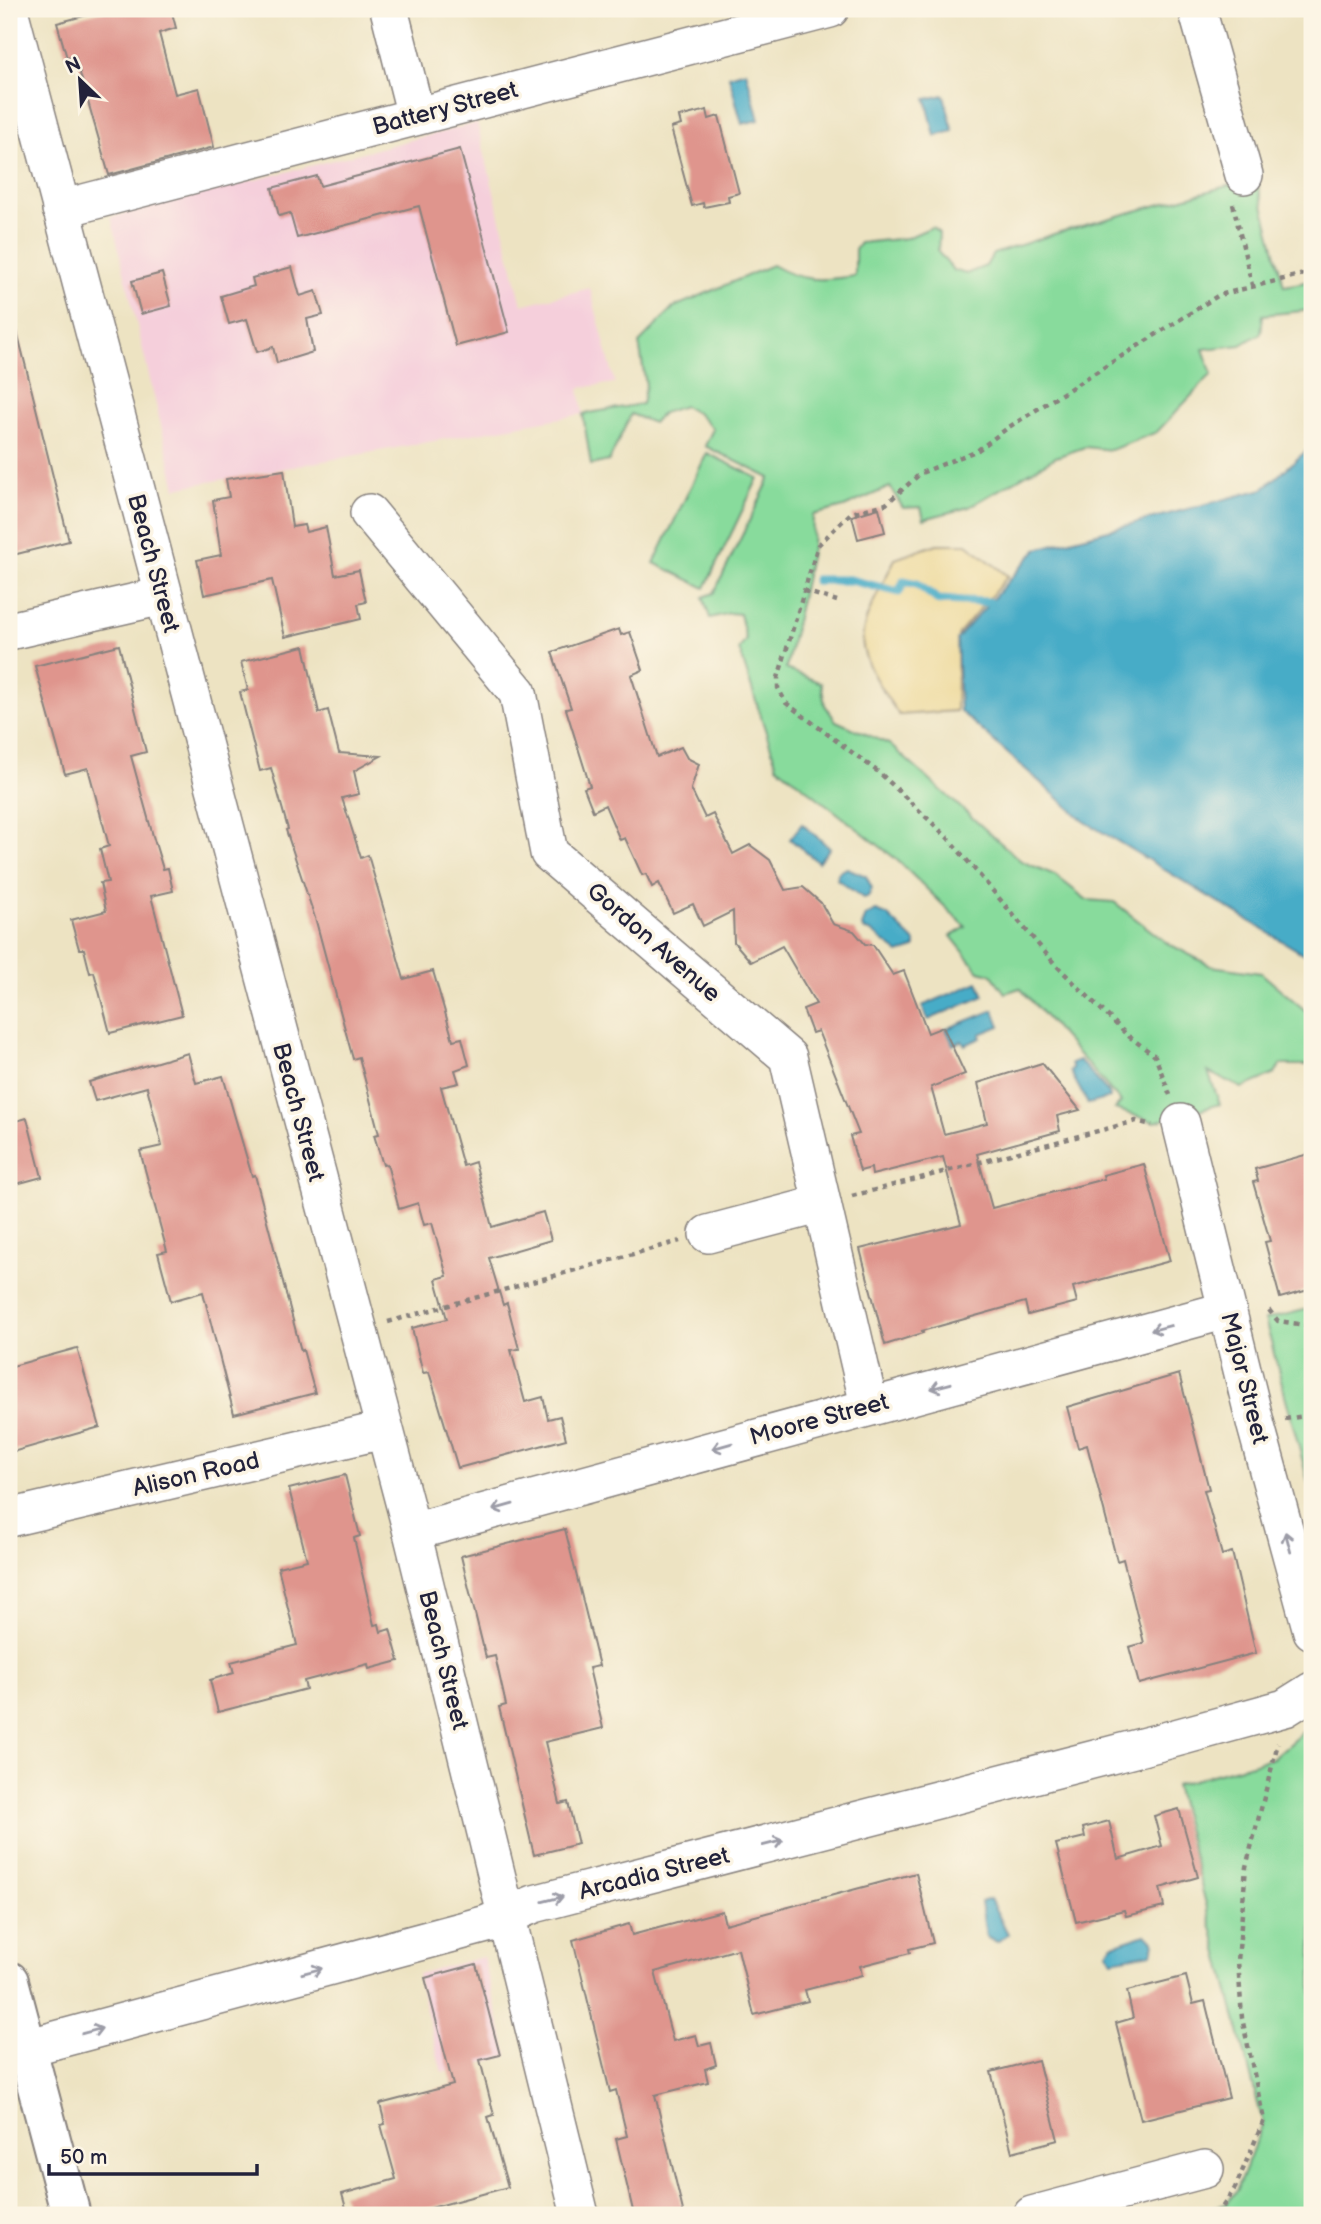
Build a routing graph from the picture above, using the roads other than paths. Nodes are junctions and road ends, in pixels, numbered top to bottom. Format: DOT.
graph roads {
  1 [pos="389,9"];
  2 [pos="830,9"];
  3 [pos="1197,9"];
  4 [pos="9,10"];
  5 [pos="416,116"];
  6 [pos="1238,192"];
  7 [pos="61,209"];
  8 [pos="369,513"];
  9 [pos="163,596"];
  10 [pos="9,631"];
  11 [pos="1182,1128"];
  12 [pos="822,1204"];
  13 [pos="708,1234"];
  14 [pos="1227,1310"];
  15 [pos="869,1405"];
  16 [pos="383,1430"];
  17 [pos="9,1518"];
  18 [pos="412,1532"];
  19 [pos="1312,1632"];
  20 [pos="1299,1699"];
  21 [pos="508,1914"];
  22 [pos="9,1981"];
  23 [pos="20,2044"];
  24 [pos="1205,2169"];
  25 [pos="71,2215"];
  26 [pos="580,2215"];
  27 [pos="1032,2215"];
  1 -- 5 [label="street"];
  2 -- 5 [label="street, Battery Street"];
  3 -- 6 [label="street"];
  4 -- 7 [label="street, Beach Street"];
  5 -- 7 [label="street, Battery Street"];
  7 -- 9 [label="street, Beach Street"];
  8 -- 12 [label="street, Gordon Avenue"];
  9 -- 10 [label="street"];
  9 -- 16 [label="street, Beach Street"];
  11 -- 14 [label="street, Major Street"];
  12 -- 13 [label="street"];
  12 -- 15 [label="street, Gordon Avenue"];
  14 -- 15 [label="street, Moore Street, one-way"];
  19 -- 14 [label="street, Major Street, one-way"];
  15 -- 18 [label="street, Moore Street, one-way"];
  16 -- 17 [label="street, Alison Road"];
  16 -- 18 [label="street, Beach Street"];
  18 -- 21 [label="street, Beach Street"];
  21 -- 20 [label="street, Arcadia Street, one-way"];
  23 -- 21 [label="street, Arcadia Street, one-way"];
  21 -- 26 [label="street, Beach Street"];
  22 -- 23 [label="main road"];
  23 -- 25 [label="main road"];
  24 -- 27 [label="street"];
}
